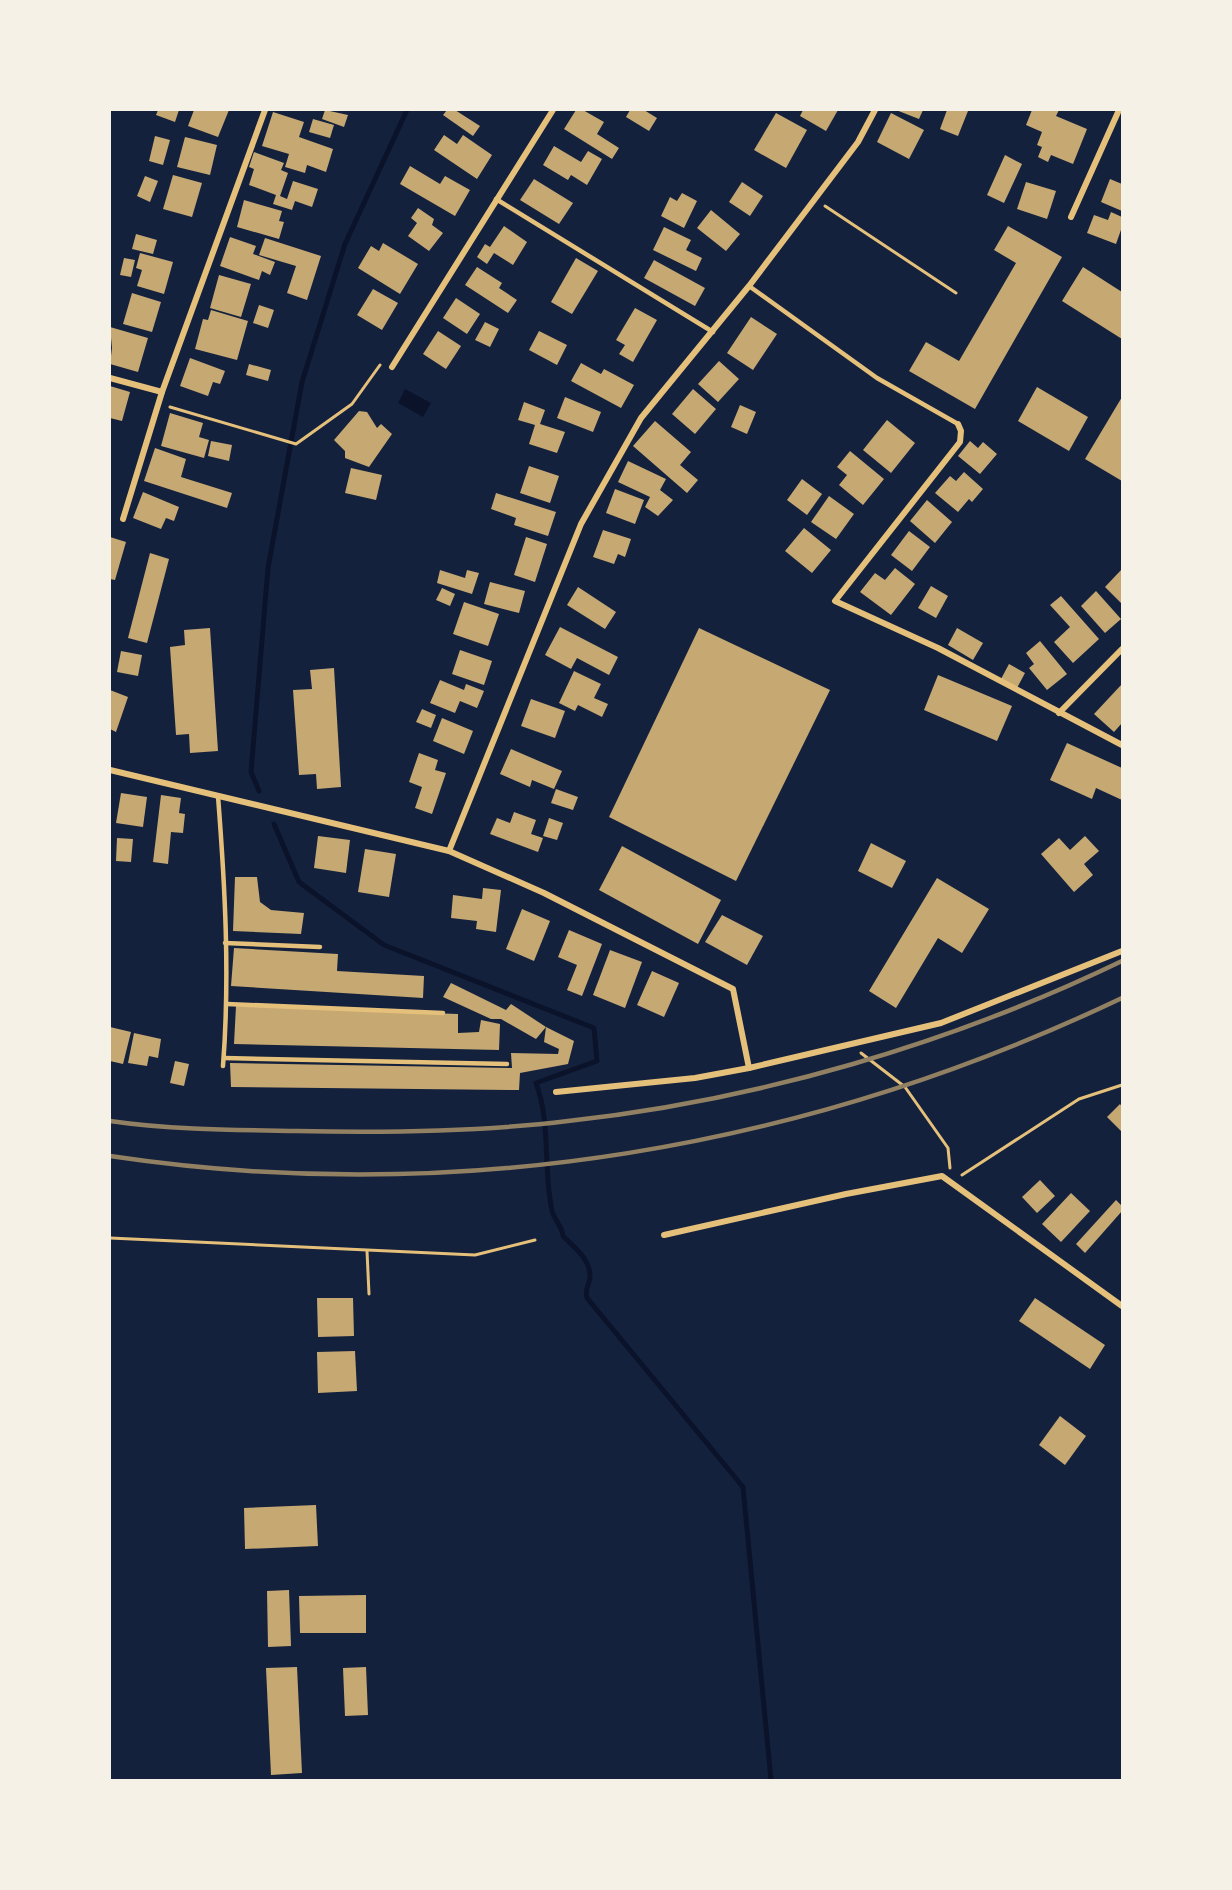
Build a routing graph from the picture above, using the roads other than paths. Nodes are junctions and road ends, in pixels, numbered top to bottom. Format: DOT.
graph roads {
  1 [pos="265,110"];
  2 [pos="553,110"];
  3 [pos="875,110"];
  4 [pos="1119,110"];
  5 [pos="496,199"];
  6 [pos="1071,217"];
  7 [pos="749,286"];
  8 [pos="713,332"];
  9 [pos="392,367"];
  10 [pos="110,378"];
  11 [pos="162,392"];
  12 [pos="958,424"];
  13 [pos="123,519"];
  14 [pos="1122,649"];
  15 [pos="1059,713"];
  16 [pos="1122,745"];
  17 [pos="110,770"];
  18 [pos="218,796"];
  19 [pos="448,851"];
  20 [pos="225,944"];
  21 [pos="320,947"];
  22 [pos="1122,951"];
  23 [pos="227,1004"];
  24 [pos="443,1013"];
  25 [pos="224,1058"];
  26 [pos="507,1064"];
  27 [pos="223,1066"];
  28 [pos="749,1068"];
  29 [pos="556,1092"];
  30 [pos="664,1235"];
  31 [pos="1122,1306"];
  1 -- 11 [label="street"];
  2 -- 5 [label="street"];
  3 -- 7 [label="street"];
  4 -- 6 [label="street"];
  5 -- 8 [label="lane"];
  5 -- 9 [label="street"];
  7 -- 8 [label="street"];
  7 -- 12 [label="lane"];
  8 -- 19 [label="street"];
  10 -- 11 [label="street"];
  11 -- 13 [label="street"];
  12 -- 15 [label="street"];
  14 -- 15 [label="street"];
  15 -- 16 [label="street"];
  17 -- 18 [label="street"];
  18 -- 19 [label="street"];
  18 -- 20 [label="lane"];
  19 -- 28 [label="street"];
  20 -- 21 [label="lane"];
  20 -- 23 [label="lane"];
  22 -- 28 [label="street"];
  23 -- 24 [label="lane"];
  23 -- 25 [label="lane"];
  25 -- 26 [label="lane"];
  25 -- 27 [label="lane"];
  28 -- 29 [label="street"];
  30 -- 31 [label="street"];
}
